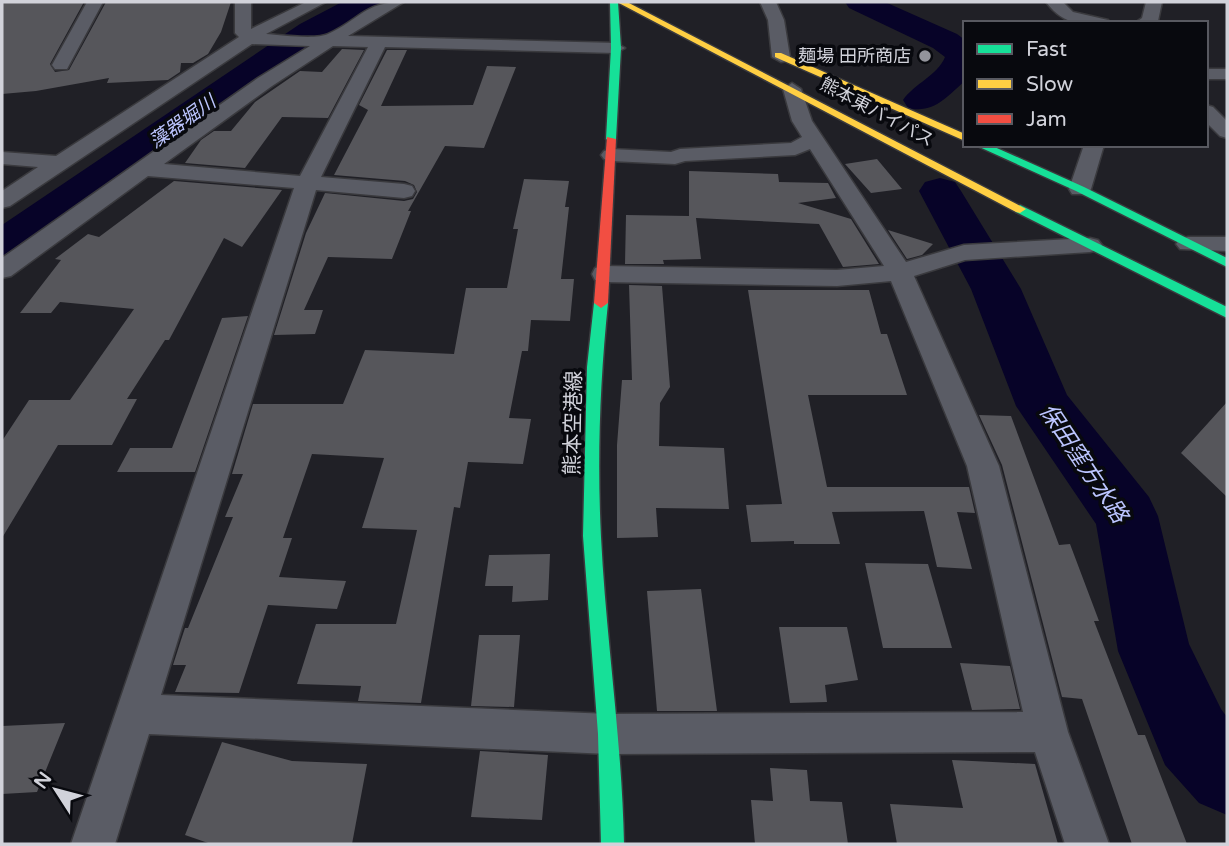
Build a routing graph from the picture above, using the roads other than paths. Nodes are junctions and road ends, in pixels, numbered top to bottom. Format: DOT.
graph roads {
  1 [pos="95,2"];
  2 [pos="243,2"];
  3 [pos="318,2"];
  4 [pos="396,2"];
  5 [pos="614,2"];
  6 [pos="621,2"];
  7 [pos="768,2"];
  8 [pos="1054,2"];
  9 [pos="1154,2"];
  10 [pos="1092,21"];
  11 [pos="1148,21"];
  12 [pos="252,37"];
  13 [pos="326,40"];
  14 [pos="380,41"];
  15 [pos="757,46"];
  16 [pos="616,48"];
  17 [pos="781,57"];
  18 [pos="61,65"];
  19 [pos="1208,74"];
  20 [pos="1227,74"];
  21 [pos="792,89"];
  22 [pos="1208,106"];
  23 [pos="1227,106"];
  24 [pos="1208,113"];
  25 [pos="1227,132"];
  26 [pos="963,137"];
  27 [pos="813,139"];
  28 [pos="985,147"];
  29 [pos="1093,147"];
  30 [pos="611,155"];
  31 [pos="2,158"];
  32 [pos="61,163"];
  33 [pos="141,169"];
  34 [pos="307,183"];
  35 [pos="1080,189"];
  36 [pos="404,191"];
  37 [pos="2,201"];
  38 [pos="1188,244"];
  39 [pos="1227,244"];
  40 [pos="1090,245"];
  41 [pos="35,246"];
  42 [pos="1227,263"];
  43 [pos="2,270"];
  44 [pos="900,272"];
  45 [pos="604,274"];
  46 [pos="2,282"];
  47 [pos="1227,313"];
  48 [pos="135,714"];
  49 [pos="1048,732"];
  50 [pos="609,734"];
  51 [pos="93,844"];
  52 [pos="613,844"];
  53 [pos="1087,844"];
  1 -- 18 [label="street"];
  2 -- 12 [label="street"];
  3 -- 12 [label="street"];
  4 -- 13 [label="street"];
  5 -- 16 [label="main road, 熊本空港線"];
  6 -- 21 [label="main road, 熊本東バイパス"];
  7 -- 17 [label="street"];
  8 -- 10 [label="street"];
  9 -- 11 [label="street"];
  12 -- 13 [label="street"];
  12 -- 32 [label="street"];
  13 -- 14 [label="street"];
  13 -- 33 [label="street"];
  14 -- 16 [label="street"];
  14 -- 34 [label="street"];
  15 -- 17 [label="main road, 熊本東バイパス"];
  16 -- 30 [label="main road, 熊本空港線"];
  17 -- 26 [label="main road, 熊本東バイパス"];
  19 -- 20 [label="street"];
  21 -- 27 [label="street"];
  21 -- 40 [label="main road, 熊本東バイパス"];
  22 -- 23 [label="street"];
  24 -- 25 [label="street"];
  27 -- 30 [label="street"];
  27 -- 44 [label="street"];
  28 -- 35 [label="main road"];
  29 -- 35 [label="street"];
  30 -- 45 [label="main road, 熊本空港線"];
  31 -- 32 [label="street"];
  32 -- 37 [label="street"];
  33 -- 34 [label="street"];
  33 -- 41 [label="street"];
  34 -- 36 [label="street"];
  34 -- 48 [label="street"];
  35 -- 38 [label="main road"];
  38 -- 39 [label="street"];
  38 -- 42 [label="main road"];
  40 -- 44 [label="street"];
  40 -- 47 [label="main road, 熊本東バイパス"];
  41 -- 43 [label="street"];
  41 -- 46 [label="street"];
  44 -- 45 [label="street"];
  44 -- 49 [label="street"];
  45 -- 50 [label="main road, 熊本空港線"];
  48 -- 50 [label="street"];
  48 -- 51 [label="street"];
  49 -- 50 [label="street"];
  49 -- 53 [label="street"];
  50 -- 52 [label="main road, 熊本空港線"];
}
